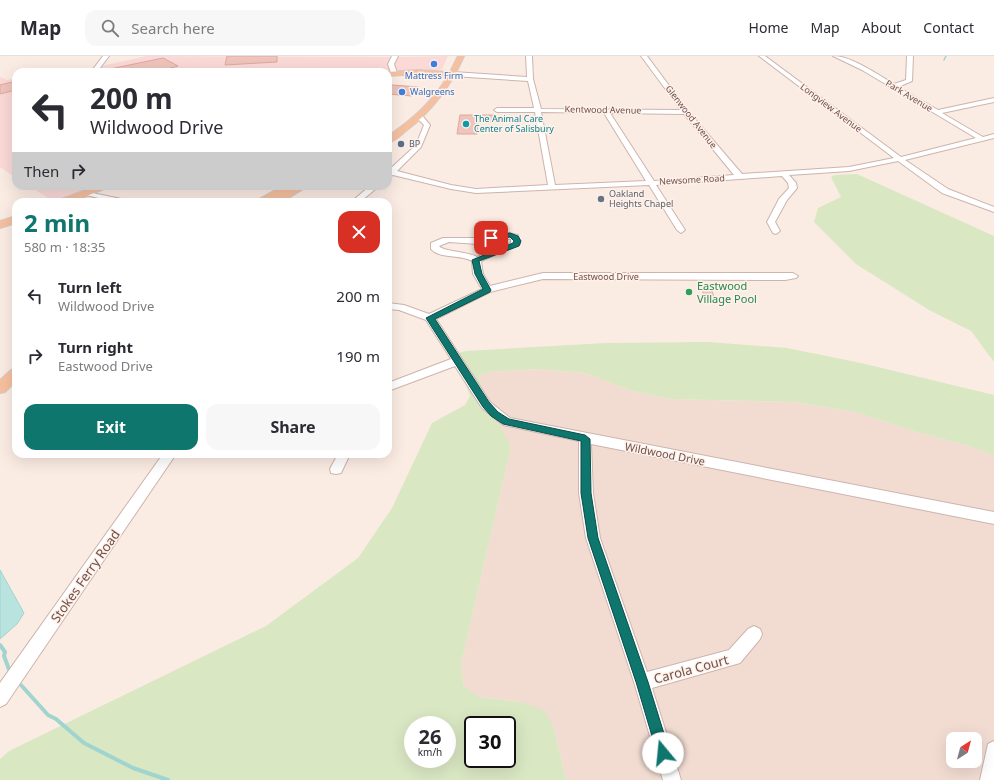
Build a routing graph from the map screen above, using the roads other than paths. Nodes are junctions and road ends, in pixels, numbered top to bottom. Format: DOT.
graph roads {
  1 [pos="106,56"];
  2 [pos="395,56"];
  3 [pos="453,56"];
  4 [pos="461,56"];
  5 [pos="529,56"];
  6 [pos="644,56"];
  7 [pos="762,56"];
  8 [pos="836,56"];
  9 [pos="910,56"];
  10 [pos="97,68"];
  11 [pos="391,68"];
  12 [pos="447,74"];
  13 [pos="392,75"];
  14 [pos="530,79"];
  15 [pos="894,86"];
  16 [pos="994,100"];
  17 [pos="497,110"];
  18 [pos="538,110"];
  19 [pos="605,110"];
  20 [pos="686,112"];
  21 [pos="936,112"];
  22 [pos="420,115"];
  23 [pos="426,127"];
  24 [pos="405,128"];
  25 [pos="392,129"];
  26 [pos="994,136"];
  27 [pos="392,137"];
  28 [pos="981,138"];
  29 [pos="899,159"];
  30 [pos="392,170"];
  31 [pos="392,174"];
  32 [pos="784,175"];
  33 [pos="740,177"];
  34 [pos="652,183"];
  35 [pos="552,188"];
  36 [pos="95,190"];
  37 [pos="282,190"];
  38 [pos="296,190"];
  39 [pos="370,190"];
  40 [pos="86,193"];
  41 [pos="73,198"];
  42 [pos="108,198"];
  43 [pos="267,198"];
  44 [pos="281,198"];
  45 [pos="360,198"];
  46 [pos="994,210"];
  47 [pos="12,220"];
  48 [pos="0,225"];
  49 [pos="681,230"];
  50 [pos="776,231"];
  51 [pos="476,260"];
  52 [pos="791,276"];
  53 [pos="487,290"];
  54 [pos="392,306"];
  55 [pos="430,318"];
  56 [pos="457,361"];
  57 [pos="12,377"];
  58 [pos="392,385"];
  59 [pos="0,388"];
  60 [pos="585,439"];
  61 [pos="167,458"];
  62 [pos="342,458"];
  63 [pos="336,469"];
  64 [pos="993,519"];
  65 [pos="754,634"];
  66 [pos="642,682"];
  67 [pos="0,698"];
  68 [pos="994,750"];
  69 [pos="672,780"];
  70 [pos="989,780"];
  1 -- 10 [label="street"];
  2 -- 11 [label="street"];
  3 -- 12 [label="main road"];
  4 -- 12 [label="main road"];
  5 -- 14 [label="street"];
  6 -- 20 [label="street, Glenwood Avenue"];
  7 -- 29 [label="street, Longview Avenue"];
  8 -- 15 [label="street, Park Avenue"];
  9 -- 15 [label="street"];
  12 -- 13 [label="main road"];
  12 -- 14 [label="street"];
  12 -- 22 [label="main road"];
  12 -- 25 [label="main road"];
  14 -- 18 [label="street"];
  15 -- 21 [label="street, Park Avenue"];
  16 -- 21 [label="street"];
  17 -- 18 [label="street, Kentwood Avenue"];
  18 -- 19 [label="street, Kentwood Avenue"];
  18 -- 35 [label="street"];
  19 -- 20 [label="street, Kentwood Avenue"];
  19 -- 34 [label="street"];
  20 -- 33 [label="street, Glenwood Avenue"];
  21 -- 28 [label="street, Park Avenue"];
  22 -- 23 [label="street"];
  22 -- 24 [label="main road"];
  23 -- 24 [label="main road"];
  23 -- 30 [label="street"];
  24 -- 27 [label="main road"];
  26 -- 28 [label="street, Newsome Road"];
  28 -- 29 [label="street, Newsome Road"];
  29 -- 32 [label="street, Newsome Road"];
  29 -- 46 [label="street"];
  31 -- 35 [label="street, Newsome Road"];
  32 -- 33 [label="street, Newsome Road"];
  32 -- 50 [label="street"];
  33 -- 34 [label="street, Newsome Road"];
  34 -- 35 [label="street, Newsome Road"];
  34 -- 49 [label="street"];
  36 -- 40 [label="main road"];
  37 -- 43 [label="main road"];
  38 -- 44 [label="main road"];
  39 -- 45 [label="street"];
  40 -- 41 [label="main road"];
  40 -- 42 [label="street"];
  47 -- 48 [label="main road"];
  51 -- 51 [label="street"];
  51 -- 53 [label="street"];
  52 -- 53 [label="street, Eastwood Drive"];
  53 -- 55 [label="street, Eastwood Drive"];
  54 -- 55 [label="street"];
  55 -- 56 [label="street, Wildwood Drive"];
  56 -- 58 [label="street"];
  56 -- 60 [label="street, Wildwood Drive"];
  57 -- 59 [label="main road"];
  60 -- 64 [label="street, Wildwood Drive"];
  60 -- 66 [label="street"];
  61 -- 67 [label="street, Stokes Ferry Road"];
  62 -- 63 [label="street"];
  65 -- 66 [label="street, Carola Court"];
  66 -- 69 [label="street"];
  68 -- 70 [label="street"];
}
